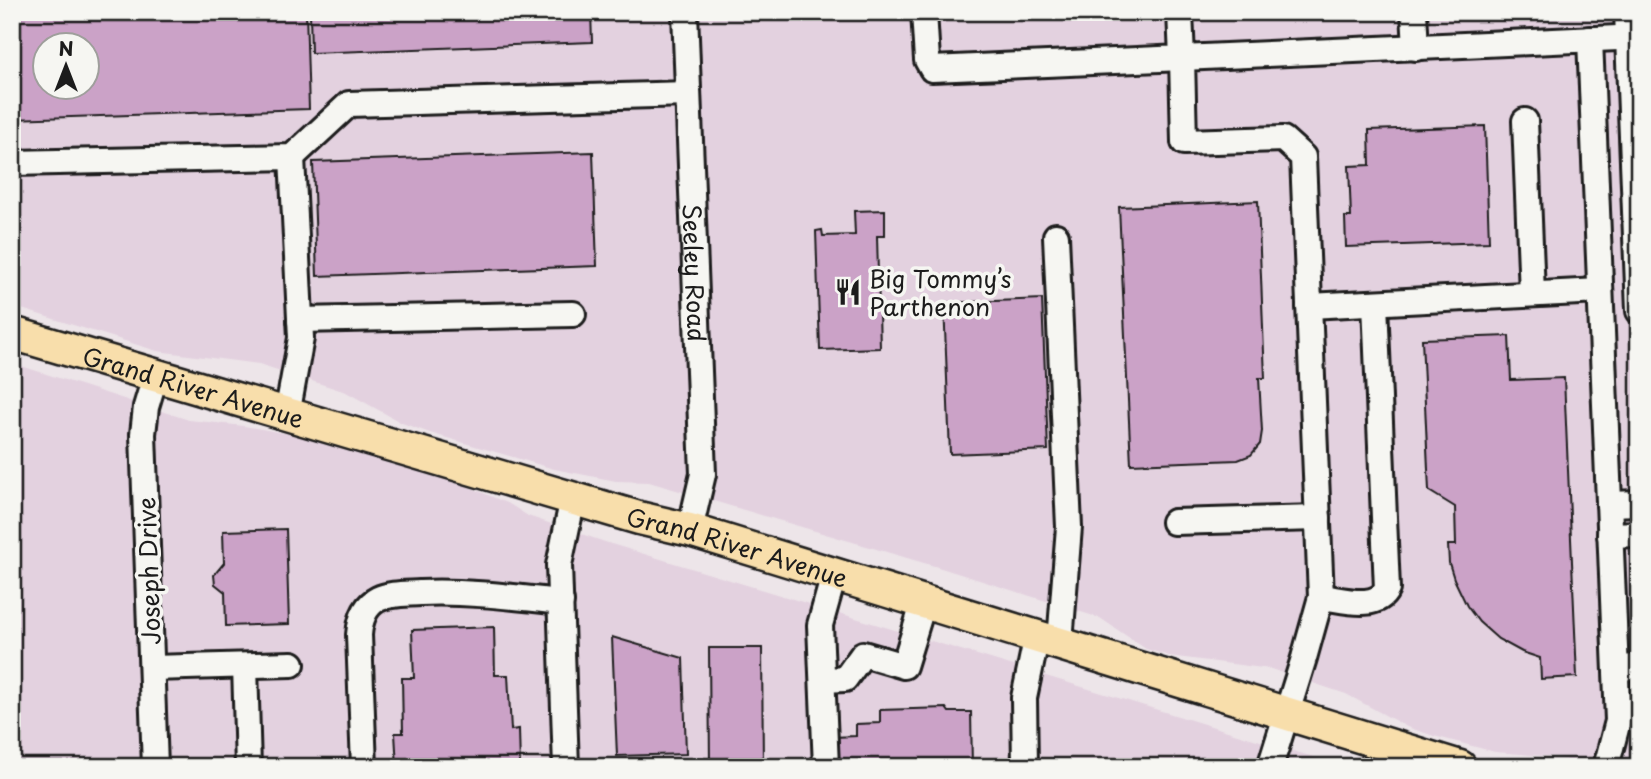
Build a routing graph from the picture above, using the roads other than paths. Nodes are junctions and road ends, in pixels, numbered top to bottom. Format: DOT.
graph roads {
  1 [pos="685,12"];
  2 [pos="924,12"];
  3 [pos="1180,12"];
  4 [pos="1414,12"];
  5 [pos="1627,12"];
  6 [pos="1633,37"];
  7 [pos="1590,39"];
  8 [pos="1416,48"];
  9 [pos="1182,58"];
  10 [pos="688,94"];
  11 [pos="1525,121"];
  12 [pos="292,157"];
  13 [pos="1636,158"];
  14 [pos="12,163"];
  15 [pos="1056,236"];
  16 [pos="1600,292"];
  17 [pos="1532,294"];
  18 [pos="1375,303"];
  19 [pos="1309,306"];
  20 [pos="1639,311"];
  21 [pos="573,314"];
  22 [pos="300,320"];
  23 [pos="12,334"];
  24 [pos="155,377"];
  25 [pos="287,415"];
  26 [pos="573,498"];
  27 [pos="1639,503"];
  28 [pos="1609,504"];
  29 [pos="1318,518"];
  30 [pos="1174,522"];
  31 [pos="690,530"];
  32 [pos="1639,534"];
  33 [pos="1611,535"];
  34 [pos="834,575"];
  35 [pos="1321,597"];
  36 [pos="924,601"];
  37 [pos="561,602"];
  38 [pos="1048,639"];
  39 [pos="292,664"];
  40 [pos="245,666"];
  41 [pos="152,668"];
  42 [pos="1627,668"];
  43 [pos="822,680"];
  44 [pos="1288,713"];
  45 [pos="155,767"];
  46 [pos="248,767"];
  47 [pos="363,767"];
  48 [pos="566,767"];
  49 [pos="826,767"];
  50 [pos="1026,767"];
  51 [pos="1270,767"];
  52 [pos="1460,767"];
  53 [pos="1606,767"];
  1 -- 10 [label="street, Seeley Road"];
  2 -- 9 [label="street"];
  3 -- 9 [label="street"];
  4 -- 8 [label="street"];
  5 -- 6 [label="street"];
  6 -- 7 [label="street"];
  6 -- 13 [label="street"];
  7 -- 8 [label="street"];
  7 -- 16 [label="street"];
  8 -- 9 [label="street"];
  9 -- 19 [label="street"];
  10 -- 12 [label="street"];
  10 -- 31 [label="street, Seeley Road"];
  11 -- 17 [label="street"];
  12 -- 14 [label="street"];
  12 -- 22 [label="street"];
  13 -- 20 [label="street"];
  15 -- 38 [label="street"];
  16 -- 17 [label="street"];
  16 -- 28 [label="street"];
  17 -- 18 [label="street"];
  18 -- 19 [label="street"];
  18 -- 35 [label="street"];
  19 -- 29 [label="street"];
  21 -- 22 [label="street"];
  22 -- 25 [label="street"];
  23 -- 24 [label="main road, Grand River Avenue"];
  24 -- 25 [label="main road, Grand River Avenue"];
  24 -- 41 [label="street, Joseph Drive"];
  25 -- 26 [label="main road, Grand River Avenue"];
  26 -- 31 [label="main road, Grand River Avenue"];
  26 -- 37 [label="street"];
  27 -- 28 [label="street"];
  28 -- 33 [label="street"];
  29 -- 30 [label="street"];
  29 -- 35 [label="street"];
  31 -- 34 [label="main road, Grand River Avenue"];
  32 -- 33 [label="street"];
  33 -- 42 [label="street"];
  34 -- 36 [label="main road, Grand River Avenue"];
  34 -- 43 [label="street"];
  35 -- 44 [label="street"];
  36 -- 38 [label="main road, Grand River Avenue"];
  36 -- 43 [label="street"];
  37 -- 47 [label="street"];
  37 -- 48 [label="street"];
  38 -- 44 [label="main road, Grand River Avenue"];
  38 -- 50 [label="street"];
  39 -- 40 [label="street"];
  40 -- 41 [label="street"];
  40 -- 46 [label="street"];
  41 -- 45 [label="street, Joseph Drive"];
  42 -- 53 [label="street"];
  43 -- 49 [label="street"];
  44 -- 51 [label="street"];
  44 -- 52 [label="main road, Grand River Avenue"];
}
